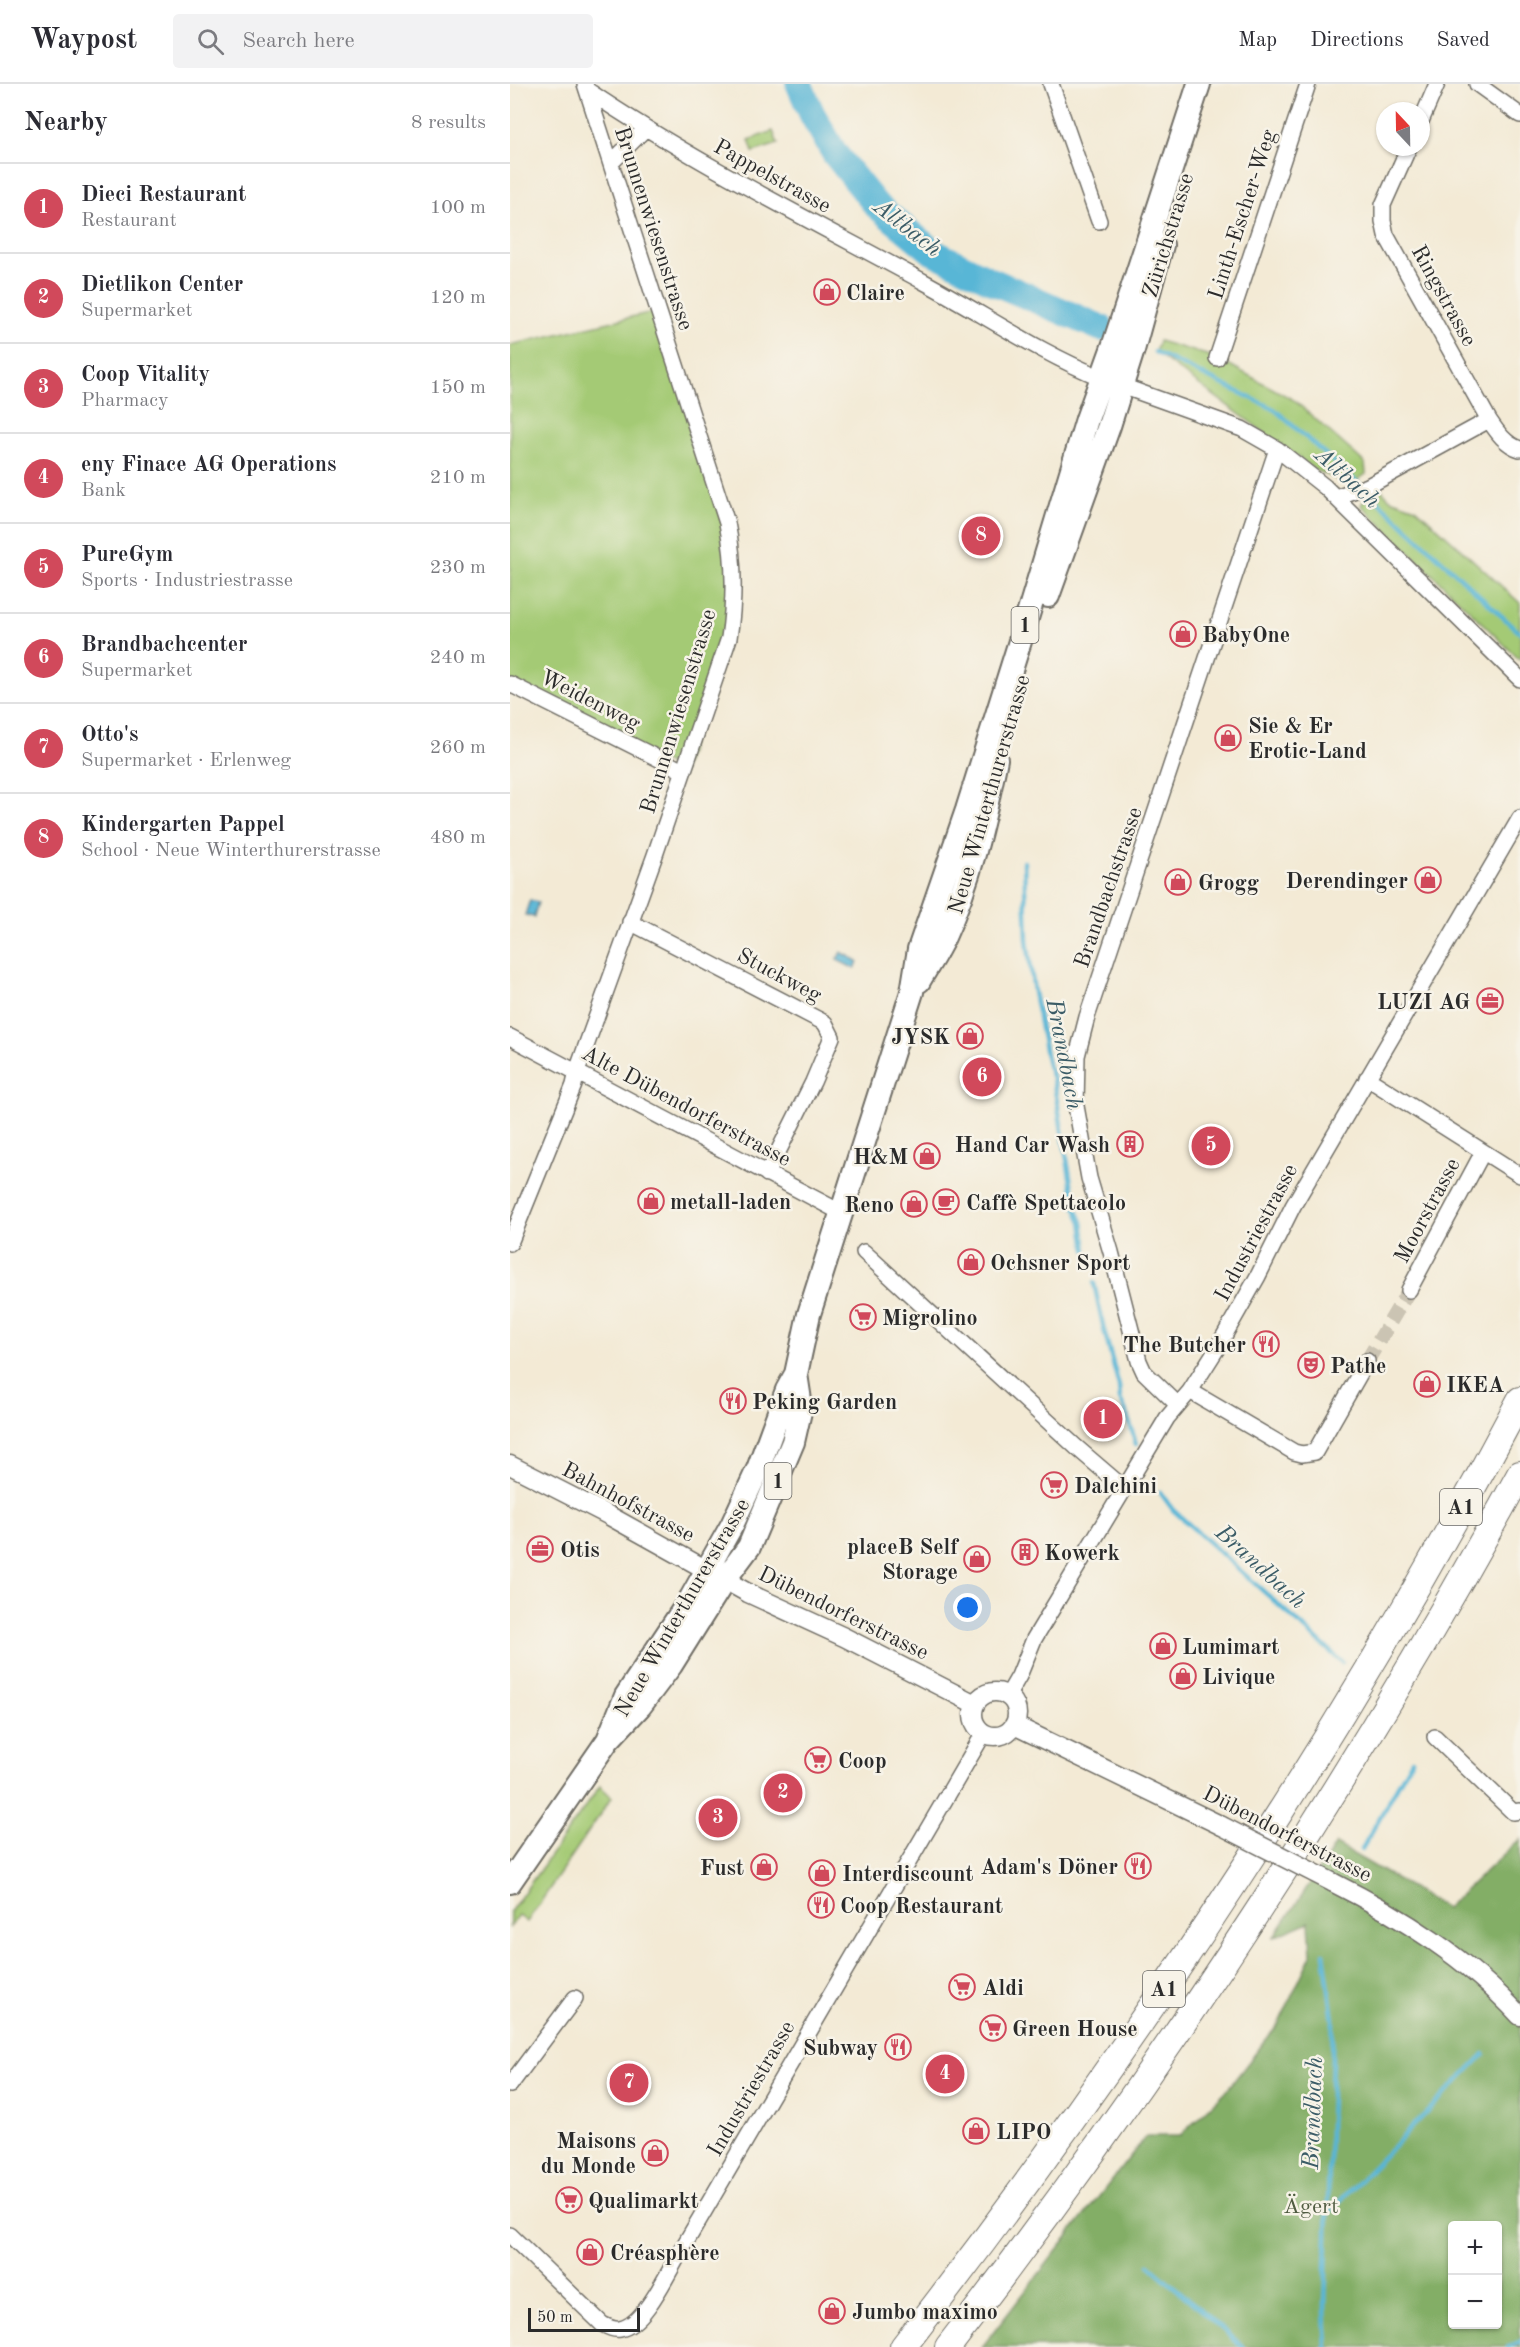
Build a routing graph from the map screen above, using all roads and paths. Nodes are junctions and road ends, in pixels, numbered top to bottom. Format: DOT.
graph roads {
  1 [pos="1051,84"];
  2 [pos="1199,84"];
  3 [pos="1214,84"];
  4 [pos="1308,84"];
  5 [pos="1437,84"];
  6 [pos="1477,84"];
  7 [pos="586,87"];
  8 [pos="1429,102"];
  9 [pos="1520,115"];
  10 [pos="645,129"];
  11 [pos="1405,156"];
  12 [pos="611,163"];
  13 [pos="1099,221"];
  14 [pos="1217,358"];
  15 [pos="1112,382"];
  16 [pos="1489,420"];
  17 [pos="1277,449"];
  18 [pos="1520,449"];
  19 [pos="1335,497"];
  20 [pos="1520,679"];
  21 [pos="510,684"];
  22 [pos="683,771"];
  23 [pos="1520,818"];
  24 [pos="630,922"];
  25 [pos="510,1037"];
  26 [pos="577,1071"];
  27 [pos="1367,1078"];
  28 [pos="1483,1152"];
  29 [pos="767,1174"];
  30 [pos="1520,1175"];
  31 [pos="843,1213"];
  32 [pos="510,1243"];
  33 [pos="864,1252"];
  34 [pos="1409,1290"];
  35 [pos="1368,1361"];
  36 [pos="1190,1390"];
  37 [pos="1520,1400"];
  38 [pos="1177,1404"];
  39 [pos="510,1465"];
  40 [pos="1520,1474"];
  41 [pos="1125,1489"];
  42 [pos="716,1574"];
  43 [pos="1008,1695"];
  44 [pos="975,1704"];
  45 [pos="1014,1725"];
  46 [pos="984,1733"];
  47 [pos="1435,1737"];
  48 [pos="1520,1811"];
  49 [pos="510,1882"];
  50 [pos="575,1998"];
  51 [pos="1520,2016"];
  52 [pos="510,2085"];
  53 [pos="511,2237"];
  54 [pos="903,2347"];
  55 [pos="948,2347"];
  1 -- 13 [label="street"];
  2 -- 15 [label="main road, Zürichstrasse / 1"];
  3 -- 15 [label="main road, Zürichstrasse / 1"];
  4 -- 14 [label="street, Linth-Escher-Weg"];
  5 -- 8 [label="street"];
  6 -- 9 [label="street"];
  7 -- 10 [label="street, Pappelstrasse"];
  7 -- 12 [label="street, Brunnenwiesenstrasse"];
  10 -- 12 [label="street"];
  10 -- 15 [label="street, Pappelstrasse"];
  11 -- 16 [label="street, Ringstrasse"];
  12 -- 22 [label="street, Brunnenwiesenstrasse"];
  15 -- 17 [label="street"];
  15 -- 31 [label="main road, Neue Winterthurerstrasse / 1"];
  16 -- 18 [label="street, Ringstrasse"];
  16 -- 19 [label="street"];
  17 -- 19 [label="street"];
  17 -- 38 [label="street, Brandbachstrasse"];
  19 -- 20 [label="street"];
  21 -- 22 [label="street, Weidenweg"];
  22 -- 24 [label="street, Brunnenwiesenstrasse"];
  23 -- 27 [label="street, Industriestrasse"];
  24 -- 26 [label="street, Brunnenwiesenstrasse"];
  24 -- 29 [label="street, Stuckweg"];
  25 -- 26 [label="street, Alte Dübendorferstrasse"];
  26 -- 29 [label="street, Alte Dübendorferstrasse"];
  26 -- 32 [label="street, Brunnenwiesenstrasse"];
  27 -- 28 [label="street"];
  27 -- 36 [label="street, Industriestrasse"];
  28 -- 30 [label="street"];
  28 -- 34 [label="street, Moorstrasse"];
  29 -- 31 [label="street, Alte Dübendorferstrasse"];
  31 -- 42 [label="main road, Neue Winterthurerstrasse / 1"];
  33 -- 41 [label="street"];
  35 -- 36 [label="street"];
  36 -- 38 [label="street, Industriestrasse"];
  37 -- 54 [label="highway, A1"];
  38 -- 41 [label="street, Industriestrasse"];
  39 -- 42 [label="street, Bahnhofstrasse"];
  40 -- 55 [label="highway, A1"];
  41 -- 43 [label="street, Industriestrasse"];
  42 -- 44 [label="street, Dübendorferstrasse"];
  42 -- 49 [label="main road, Neue Winterthurerstrasse / 1"];
  43 -- 44 [label="street"];
  43 -- 45 [label="street"];
  44 -- 46 [label="street"];
  45 -- 46 [label="street"];
  45 -- 51 [label="street, Dübendorferstrasse, bridge"];
  46 -- 53 [label="street, Industriestrasse"];
  47 -- 48 [label="street"];
  50 -- 52 [label="street"];
}
